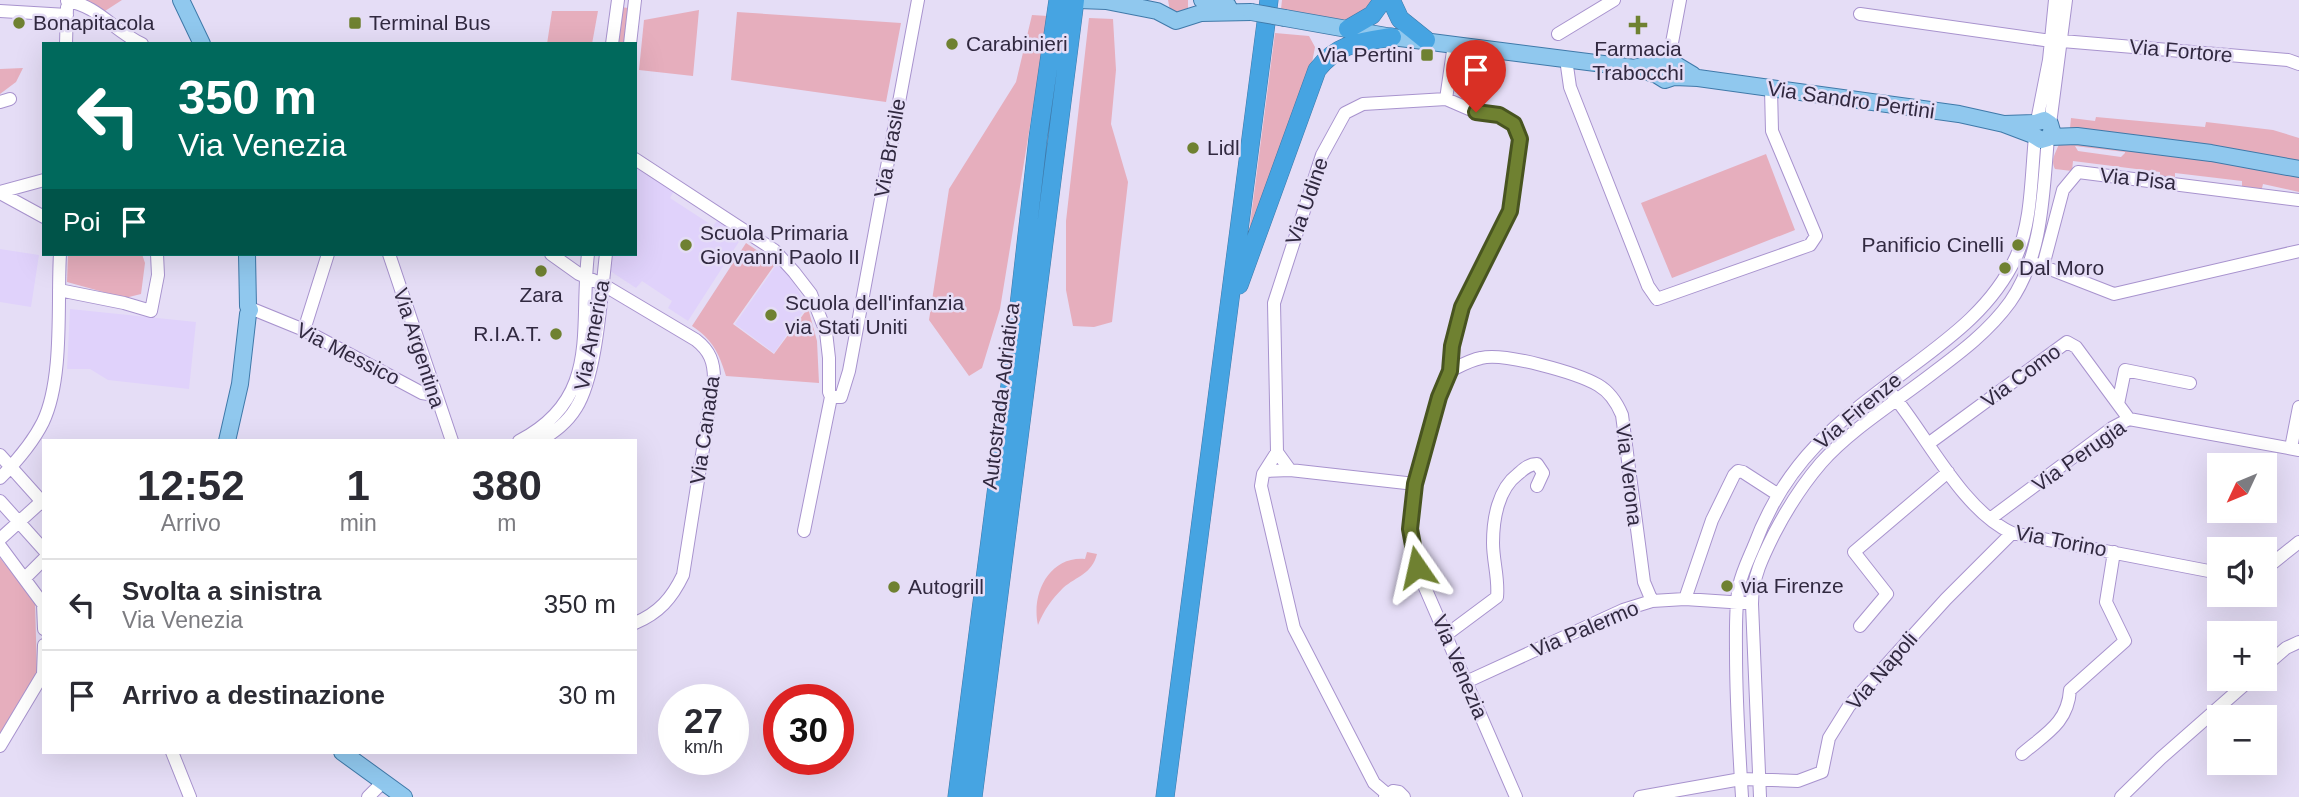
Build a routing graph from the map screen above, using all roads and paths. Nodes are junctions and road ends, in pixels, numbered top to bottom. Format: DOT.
graph roads {
  1 [pos="178,0"];
  2 [pos="619,0"];
  3 [pos="1058,0"];
  4 [pos="1077,0"];
  5 [pos="1162,0"];
  6 [pos="1202,0"];
  7 [pos="1269,0"];
  8 [pos="1614,0"];
  9 [pos="1680,0"];
  10 [pos="2055,0"];
  11 [pos="2066,0"];
  12 [pos="635,1"];
  13 [pos="918,1"];
  14 [pos="1108,1"];
  15 [pos="1389,1"];
  16 [pos="67,5"];
  17 [pos="1192,7"];
  18 [pos="0,11"];
  19 [pos="1251,12"];
  20 [pos="1860,14"];
  21 [pos="1167,16"];
  22 [pos="1348,29"];
  23 [pos="1371,33"];
  24 [pos="1558,34"];
  25 [pos="1392,37"];
  26 [pos="1426,40"];
  27 [pos="2056,41"];
  28 [pos="66,42"];
  29 [pos="138,42"];
  30 [pos="193,42"];
  31 [pos="201,42"];
  32 [pos="612,42"];
  33 [pos="630,42"];
  34 [pos="1454,44"];
  35 [pos="1566,59"];
  36 [pos="2299,64"];
  37 [pos="1667,65"];
  38 [pos="1770,89"];
  39 [pos="1446,99"];
  40 [pos="2042,130"];
  41 [pos="637,160"];
  42 [pos="2299,169"];
  43 [pos="42,181"];
  44 [pos="0,192"];
  45 [pos="2299,200"];
  46 [pos="42,216"];
  47 [pos="2299,251"];
  48 [pos="60,256"];
  49 [pos="157,256"];
  50 [pos="245,256"];
  51 [pos="327,256"];
  52 [pos="389,256"];
  53 [pos="554,256"];
  54 [pos="588,256"];
  55 [pos="605,256"];
  56 [pos="2030,261"];
  57 [pos="2043,266"];
  58 [pos="593,281"];
  59 [pos="59,290"];
  60 [pos="249,310"];
  61 [pos="1226,321"];
  62 [pos="304,331"];
  63 [pos="1450,371"];
  64 [pos="2190,383"];
  65 [pos="1885,386"];
  66 [pos="434,395"];
  67 [pos="831,397"];
  68 [pos="1897,400"];
  69 [pos="2118,404"];
  70 [pos="2299,407"];
  71 [pos="2129,419"];
  72 [pos="218,439"];
  73 [pos="227,439"];
  74 [pos="451,439"];
  75 [pos="523,439"];
  76 [pos="543,439"];
  77 [pos="1928,444"];
  78 [pos="2295,449"];
  79 [pos="1277,452"];
  80 [pos="0,455"];
  81 [pos="11,467"];
  82 [pos="1290,470"];
  83 [pos="1266,471"];
  84 [pos="1948,472"];
  85 [pos="0,478"];
  86 [pos="1415,484"];
  87 [pos="1537,486"];
  88 [pos="1777,494"];
  89 [pos="0,501"];
  90 [pos="42,502"];
  91 [pos="42,504"];
  92 [pos="1990,519"];
  93 [pos="19,522"];
  94 [pos="804,531"];
  95 [pos="2011,533"];
  96 [pos="0,539"];
  97 [pos="2299,542"];
  98 [pos="0,546"];
  99 [pos="42,548"];
  100 [pos="2114,552"];
  101 [pos="2277,560"];
  102 [pos="42,561"];
  103 [pos="2207,571"];
  104 [pos="25,578"];
  105 [pos="1685,599"];
  106 [pos="1652,601"];
  107 [pos="1738,602"];
  108 [pos="42,603"];
  109 [pos="1752,604"];
  110 [pos="637,622"];
  111 [pos="1860,626"];
  112 [pos="1446,635"];
  113 [pos="2299,642"];
  114 [pos="2277,656"];
  115 [pos="42,676"];
  116 [pos="1466,682"];
  117 [pos="2237,691"];
  118 [pos="0,746"];
  119 [pos="1171,753"];
  120 [pos="173,754"];
  121 [pos="344,754"];
  122 [pos="2022,754"];
  123 [pos="1751,779"];
  124 [pos="383,782"];
  125 [pos="1386,795"];
  126 [pos="190,797"];
  127 [pos="368,797"];
  128 [pos="404,797"];
  129 [pos="957,797"];
  130 [pos="973,797"];
  131 [pos="1165,797"];
  132 [pos="1177,797"];
  133 [pos="1404,797"];
  134 [pos="1516,797"];
  135 [pos="1640,797"];
  136 [pos="1742,797"];
  137 [pos="1760,797"];
  138 [pos="2121,797"];
  1 -- 30 [label="main road"];
  1 -- 31 [label="main road"];
  2 -- 12 [label="street"];
  2 -- 32 [label="street"];
  3 -- 129 [label="highway, Autostrada Adriatica"];
  4 -- 14 [label="main road"];
  4 -- 130 [label="highway, Autostrada Adriatica"];
  5 -- 21 [label="main road"];
  6 -- 19 [label="main road"];
  7 -- 61 [label="highway"];
  8 -- 24 [label="street"];
  9 -- 37 [label="street"];
  10 -- 27 [label="street"];
  11 -- 27 [label="street"];
  12 -- 33 [label="street"];
  13 -- 67 [label="street, Via Brasile"];
  14 -- 21 [label="main road"];
  15 -- 22 [label="highway"];
  15 -- 23 [label="highway"];
  15 -- 26 [label="highway"];
  16 -- 18 [label="street"];
  16 -- 28 [label="street"];
  16 -- 29 [label="street"];
  17 -- 19 [label="main road"];
  17 -- 21 [label="main road"];
  19 -- 22 [label="main road, bridge"];
  20 -- 27 [label="street, Via Fortore"];
  22 -- 23 [label="main road"];
  23 -- 25 [label="main road"];
  25 -- 26 [label="main road"];
  25 -- 61 [label="highway"];
  26 -- 34 [label="main road"];
  27 -- 36 [label="street, Via Fortore"];
  27 -- 40 [label="street"];
  34 -- 35 [label="main road"];
  34 -- 39 [label="street"];
  35 -- 37 [label="main road"];
  35 -- 38 [label="street"];
  37 -- 38 [label="main road, Via Sandro Pertini"];
  38 -- 40 [label="main road, Via Sandro Pertini"];
  39 -- 63 [label="street, Via Venezia"];
  39 -- 79 [label="street, Via Udine"];
  40 -- 42 [label="main road, Via Sandro Pertini"];
  40 -- 56 [label="street, Via Firenze"];
  40 -- 65 [label="street, Via Firenze"];
  41 -- 67 [label="street"];
  43 -- 44 [label="street"];
  44 -- 46 [label="street"];
  45 -- 57 [label="street, Via Pisa"];
  47 -- 57 [label="street"];
  48 -- 59 [label="street"];
  49 -- 59 [label="street"];
  50 -- 60 [label="main road"];
  51 -- 62 [label="street"];
  52 -- 66 [label="street, Via Argentina"];
  53 -- 58 [label="street"];
  54 -- 58 [label="street, Via America"];
  55 -- 58 [label="street, Via America"];
  56 -- 57 [label="street"];
  56 -- 68 [label="street, Via Firenze"];
  58 -- 75 [label="street, Via America"];
  58 -- 76 [label="street, Via America"];
  58 -- 110 [label="street, Via Canada"];
  59 -- 81 [label="street"];
  60 -- 62 [label="street, Via Messico"];
  60 -- 72 [label="main road"];
  60 -- 73 [label="main road"];
  61 -- 119 [label="highway"];
  62 -- 66 [label="street, Via Messico"];
  63 -- 86 [label="street, Via Venezia"];
  63 -- 106 [label="street, Via Verona"];
  64 -- 69 [label="street"];
  65 -- 68 [label="street, Via Torino"];
  65 -- 88 [label="street, Via Firenze"];
  66 -- 74 [label="street, Via Argentina"];
  67 -- 94 [label="street, Via Brasile"];
  68 -- 77 [label="street, Via Torino"];
  68 -- 109 [label="street, Via Firenze"];
  69 -- 71 [label="street, Via Como"];
  69 -- 77 [label="street, Via Como"];
  70 -- 78 [label="street"];
  71 -- 78 [label="street, Via Perugia"];
  71 -- 92 [label="street, Via Perugia"];
  77 -- 84 [label="street, Via Torino"];
  79 -- 82 [label="street"];
  79 -- 83 [label="street"];
  80 -- 81 [label="street"];
  81 -- 85 [label="street"];
  81 -- 90 [label="street"];
  82 -- 83 [label="street"];
  82 -- 86 [label="street"];
  83 -- 125 [label="street"];
  84 -- 92 [label="street, Via Torino"];
  84 -- 111 [label="street"];
  86 -- 112 [label="street, Via Venezia"];
  87 -- 112 [label="street"];
  88 -- 105 [label="street"];
  88 -- 107 [label="street, Via Firenze"];
  89 -- 93 [label="street"];
  91 -- 93 [label="street"];
  92 -- 95 [label="street, Via Torino"];
  93 -- 96 [label="street"];
  93 -- 99 [label="street"];
  95 -- 100 [label="street, Via Torino"];
  95 -- 123 [label="street, Via Napoli"];
  97 -- 101 [label="street"];
  98 -- 104 [label="street"];
  100 -- 103 [label="street, Via Torino"];
  100 -- 122 [label="street"];
  102 -- 104 [label="street"];
  104 -- 108 [label="street"];
  105 -- 106 [label="street, Via Palermo"];
  105 -- 107 [label="street, Via Palermo"];
  106 -- 116 [label="street, Via Palermo"];
  107 -- 109 [label="street, Via Palermo"];
  107 -- 123 [label="street, Via Firenze"];
  109 -- 123 [label="street, Via Firenze"];
  112 -- 116 [label="street, Via Venezia"];
  113 -- 114 [label="street"];
  115 -- 118 [label="street"];
  116 -- 134 [label="street, Via Venezia"];
  117 -- 138 [label="street"];
  119 -- 131 [label="highway"];
  119 -- 132 [label="highway"];
  120 -- 126 [label="street"];
  121 -- 124 [label="main road"];
  123 -- 135 [label="street"];
  123 -- 136 [label="street, Via Firenze"];
  123 -- 137 [label="street, Via Firenze"];
  124 -- 127 [label="street"];
  124 -- 128 [label="main road"];
  125 -- 133 [label="street"];
}
